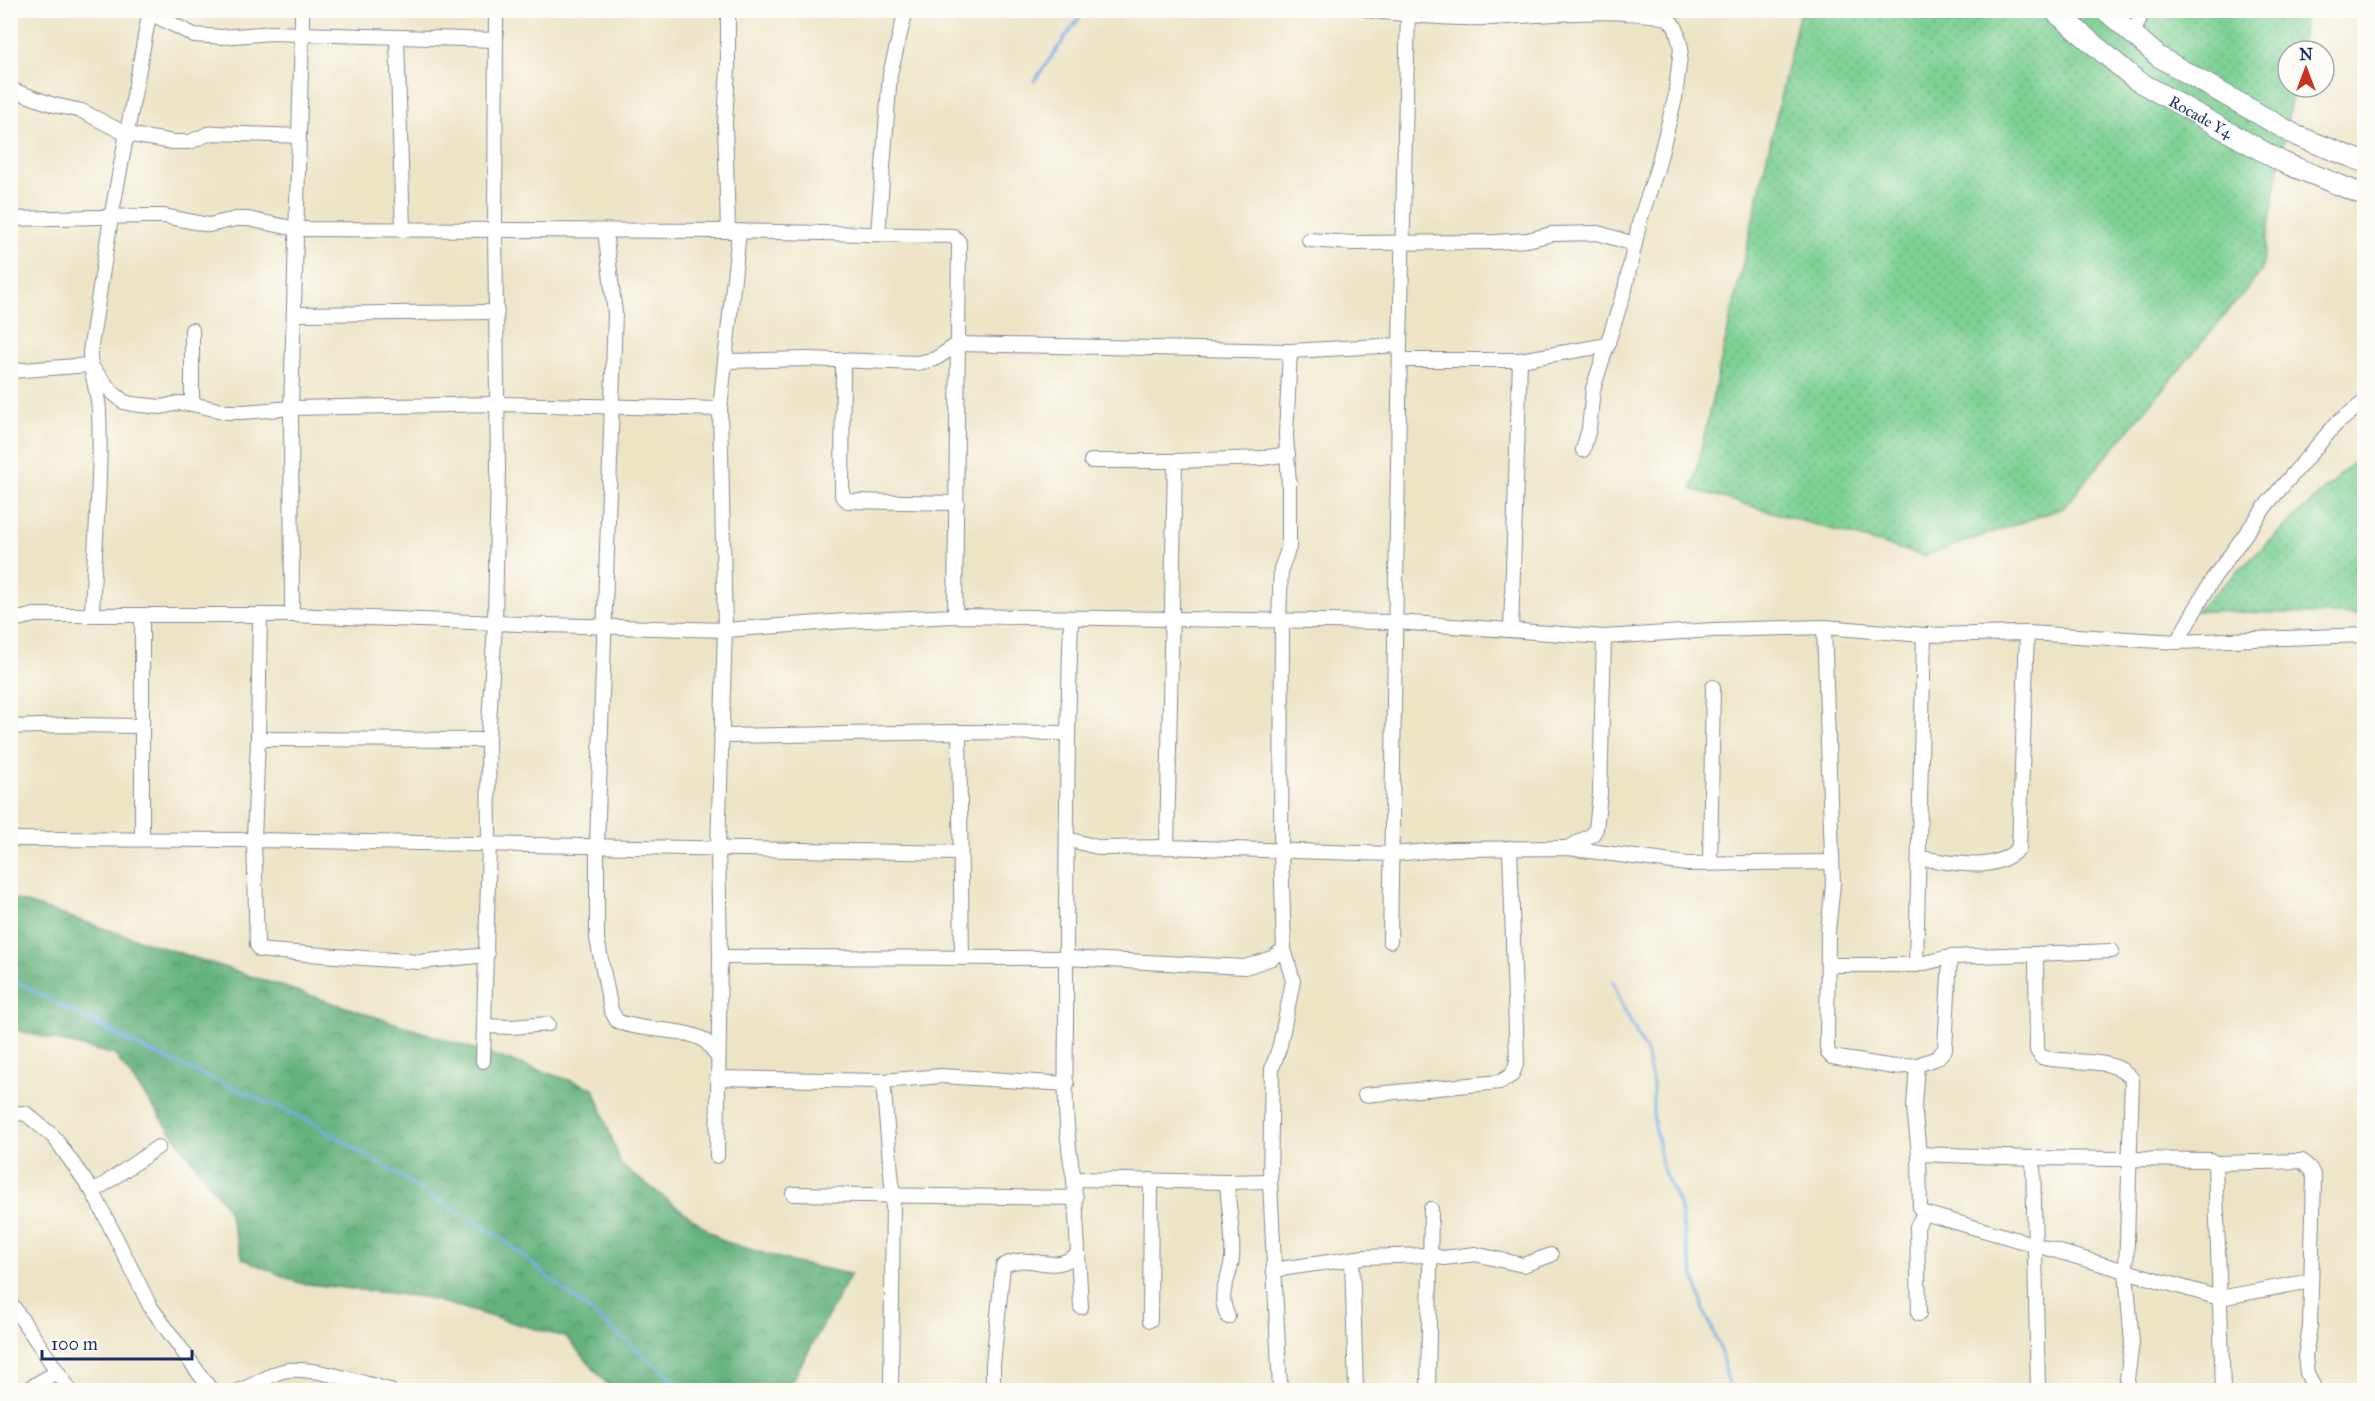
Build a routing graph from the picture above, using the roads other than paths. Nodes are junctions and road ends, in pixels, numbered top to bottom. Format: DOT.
graph roads {
  1 [pos="302,10"];
  2 [pos="496,10"];
  3 [pos="728,10"];
  4 [pos="906,10"];
  5 [pos="1368,10"];
  6 [pos="2053,10"];
  7 [pos="2105,10"];
  8 [pos="2143,10"];
  9 [pos="150,12"];
  10 [pos="1408,13"];
  11 [pos="302,34"];
  12 [pos="2133,35"];
  13 [pos="397,38"];
  14 [pos="496,40"];
  15 [pos="15,91"];
  16 [pos="126,134"];
  17 [pos="299,136"];
  18 [pos="2364,162"];
  19 [pos="2364,195"];
  20 [pos="111,218"];
  21 [pos="10,219"];
  22 [pos="297,229"];
  23 [pos="403,230"];
  24 [pos="495,230"];
  25 [pos="604,231"];
  26 [pos="734,232"];
  27 [pos="878,234"];
  28 [pos="1309,240"];
  29 [pos="1404,241"];
  30 [pos="1634,244"];
  31 [pos="497,312"];
  32 [pos="294,314"];
  33 [pos="192,330"];
  34 [pos="958,344"];
  35 [pos="1400,345"];
  36 [pos="1608,345"];
  37 [pos="1290,351"];
  38 [pos="725,360"];
  39 [pos="843,360"];
  40 [pos="1401,360"];
  41 [pos="1520,360"];
  42 [pos="90,365"];
  43 [pos="10,371"];
  44 [pos="2364,402"];
  45 [pos="192,404"];
  46 [pos="498,404"];
  47 [pos="291,408"];
  48 [pos="612,408"];
  49 [pos="720,409"];
  50 [pos="1583,450"];
  51 [pos="1288,454"];
  52 [pos="1091,461"];
  53 [pos="1175,461"];
  54 [pos="957,503"];
  55 [pos="92,615"];
  56 [pos="142,615"];
  57 [pos="260,615"];
  58 [pos="292,615"];
  59 [pos="955,616"];
  60 [pos="1071,619"];
  61 [pos="1280,620"];
  62 [pos="10,621"];
  63 [pos="1170,621"];
  64 [pos="1397,622"];
  65 [pos="495,624"];
  66 [pos="603,626"];
  67 [pos="1824,627"];
  68 [pos="724,630"];
  69 [pos="1511,630"];
  70 [pos="2027,633"];
  71 [pos="1924,635"];
  72 [pos="2364,635"];
  73 [pos="1604,637"];
  74 [pos="2176,642"];
  75 [pos="1713,687"];
  76 [pos="142,726"];
  77 [pos="10,728"];
  78 [pos="958,732"];
  79 [pos="1067,734"];
  80 [pos="721,736"];
  81 [pos="258,739"];
  82 [pos="488,740"];
  83 [pos="10,839"];
  84 [pos="142,839"];
  85 [pos="1067,839"];
  86 [pos="254,840"];
  87 [pos="489,844"];
  88 [pos="597,845"];
  89 [pos="1167,847"];
  90 [pos="718,848"];
  91 [pos="1510,848"];
  92 [pos="1568,848"];
  93 [pos="1281,851"];
  94 [pos="959,853"];
  95 [pos="1392,854"];
  96 [pos="1919,858"];
  97 [pos="1831,862"];
  98 [pos="1710,863"];
  99 [pos="1390,941"];
  100 [pos="1284,950"];
  101 [pos="2112,951"];
  102 [pos="487,955"];
  103 [pos="2036,955"];
  104 [pos="720,957"];
  105 [pos="1950,957"];
  106 [pos="962,958"];
  107 [pos="1066,958"];
  108 [pos="1827,965"];
  109 [pos="1916,965"];
  110 [pos="548,1024"];
  111 [pos="484,1026"];
  112 [pos="717,1056"];
  113 [pos="483,1061"];
  114 [pos="1917,1065"];
  115 [pos="717,1078"];
  116 [pos="883,1081"];
  117 [pos="1067,1084"];
  118 [pos="1365,1095"];
  119 [pos="10,1114"];
  120 [pos="158,1147"];
  121 [pos="1919,1154"];
  122 [pos="717,1156"];
  123 [pos="2033,1158"];
  124 [pos="2130,1159"];
  125 [pos="2215,1163"];
  126 [pos="1074,1179"];
  127 [pos="1152,1180"];
  128 [pos="1270,1180"];
  129 [pos="1227,1182"];
  130 [pos="93,1192"];
  131 [pos="793,1194"];
  132 [pos="893,1196"];
  133 [pos="1076,1198"];
  134 [pos="1431,1209"];
  135 [pos="1924,1213"];
  136 [pos="2035,1247"];
  137 [pos="1078,1254"];
  138 [pos="1551,1255"];
  139 [pos="1429,1256"];
  140 [pos="1352,1260"];
  141 [pos="1273,1270"];
  142 [pos="2126,1272"];
  143 [pos="2311,1281"];
  144 [pos="2220,1298"];
  145 [pos="10,1302"];
  146 [pos="1081,1307"];
  147 [pos="1919,1314"];
  148 [pos="1228,1317"];
  149 [pos="1150,1320"];
  150 [pos="57,1372"];
  151 [pos="26,1390"];
  152 [pos="70,1390"];
  153 [pos="213,1390"];
  154 [pos="240,1390"];
  155 [pos="389,1390"];
  156 [pos="891,1390"];
  157 [pos="993,1390"];
  158 [pos="1280,1390"];
  159 [pos="1356,1390"];
  160 [pos="1428,1390"];
  161 [pos="2038,1390"];
  162 [pos="2129,1390"];
  163 [pos="2223,1390"];
  164 [pos="2315,1390"];
  1 -- 11 [label="street"];
  2 -- 14 [label="street"];
  3 -- 26 [label="street"];
  4 -- 27 [label="street"];
  5 -- 10 [label="street"];
  6 -- 19 [label="highway, Rocade Y4"];
  7 -- 12 [label="highway, Rocade Y4"];
  8 -- 12 [label="street"];
  9 -- 11 [label="street"];
  9 -- 16 [label="street"];
  10 -- 29 [label="street"];
  10 -- 30 [label="street"];
  11 -- 13 [label="street"];
  11 -- 17 [label="street"];
  12 -- 18 [label="highway, Rocade Y4"];
  13 -- 14 [label="street"];
  13 -- 23 [label="street"];
  14 -- 24 [label="street"];
  15 -- 16 [label="street"];
  16 -- 17 [label="street"];
  16 -- 20 [label="street"];
  17 -- 22 [label="street"];
  20 -- 21 [label="street"];
  20 -- 22 [label="street"];
  20 -- 42 [label="street"];
  22 -- 23 [label="street"];
  22 -- 32 [label="street"];
  23 -- 24 [label="street"];
  24 -- 25 [label="street"];
  24 -- 31 [label="street"];
  25 -- 26 [label="street"];
  25 -- 48 [label="street"];
  26 -- 27 [label="street"];
  26 -- 38 [label="street"];
  27 -- 34 [label="street"];
  28 -- 29 [label="street"];
  29 -- 30 [label="street"];
  29 -- 35 [label="street"];
  30 -- 36 [label="street"];
  31 -- 32 [label="street"];
  31 -- 46 [label="street"];
  32 -- 47 [label="street"];
  33 -- 45 [label="street"];
  34 -- 37 [label="street"];
  34 -- 39 [label="street"];
  34 -- 54 [label="street"];
  35 -- 37 [label="street"];
  35 -- 40 [label="street"];
  36 -- 41 [label="street"];
  36 -- 50 [label="street"];
  37 -- 51 [label="street"];
  38 -- 39 [label="street"];
  38 -- 49 [label="street"];
  39 -- 54 [label="street"];
  40 -- 41 [label="street"];
  40 -- 64 [label="street"];
  41 -- 69 [label="street"];
  42 -- 43 [label="street"];
  42 -- 45 [label="street"];
  42 -- 55 [label="street"];
  44 -- 74 [label="street"];
  45 -- 47 [label="street"];
  46 -- 47 [label="street"];
  46 -- 48 [label="street"];
  46 -- 65 [label="street"];
  47 -- 58 [label="street"];
  48 -- 49 [label="street"];
  48 -- 66 [label="street"];
  49 -- 68 [label="street"];
  51 -- 53 [label="street"];
  51 -- 61 [label="street"];
  52 -- 53 [label="street"];
  53 -- 63 [label="street"];
  54 -- 59 [label="street"];
  55 -- 56 [label="street"];
  55 -- 62 [label="street"];
  56 -- 57 [label="street"];
  56 -- 76 [label="street"];
  57 -- 58 [label="street"];
  57 -- 81 [label="street"];
  58 -- 65 [label="street"];
  59 -- 60 [label="street"];
  59 -- 68 [label="street"];
  60 -- 63 [label="street"];
  60 -- 79 [label="street"];
  61 -- 63 [label="street"];
  61 -- 64 [label="street"];
  61 -- 93 [label="street"];
  63 -- 89 [label="street"];
  64 -- 69 [label="street"];
  64 -- 95 [label="street"];
  65 -- 66 [label="street"];
  65 -- 82 [label="street"];
  66 -- 68 [label="street"];
  66 -- 88 [label="street"];
  67 -- 71 [label="street"];
  67 -- 73 [label="street"];
  67 -- 97 [label="street"];
  68 -- 80 [label="street"];
  69 -- 73 [label="street"];
  70 -- 71 [label="street"];
  70 -- 74 [label="street"];
  70 -- 96 [label="street"];
  71 -- 96 [label="street"];
  72 -- 74 [label="street"];
  73 -- 92 [label="street"];
  75 -- 98 [label="street"];
  76 -- 77 [label="street"];
  76 -- 84 [label="street"];
  78 -- 79 [label="street"];
  78 -- 80 [label="street"];
  78 -- 94 [label="street"];
  79 -- 85 [label="street"];
  80 -- 90 [label="street"];
  81 -- 82 [label="street"];
  81 -- 86 [label="street"];
  82 -- 87 [label="street"];
  83 -- 84 [label="street"];
  84 -- 86 [label="street"];
  85 -- 89 [label="street"];
  85 -- 107 [label="street"];
  86 -- 87 [label="street"];
  86 -- 102 [label="street"];
  87 -- 88 [label="street"];
  87 -- 102 [label="street"];
  88 -- 90 [label="street"];
  88 -- 112 [label="street"];
  89 -- 93 [label="street"];
  90 -- 94 [label="street"];
  90 -- 104 [label="street"];
  91 -- 92 [label="street"];
  91 -- 95 [label="street"];
  91 -- 118 [label="street"];
  92 -- 98 [label="street"];
  93 -- 95 [label="street"];
  93 -- 100 [label="street"];
  94 -- 106 [label="street"];
  95 -- 99 [label="street"];
  96 -- 109 [label="street"];
  97 -- 98 [label="street"];
  97 -- 108 [label="street"];
  100 -- 107 [label="street"];
  100 -- 128 [label="street"];
  101 -- 103 [label="street"];
  102 -- 111 [label="street"];
  103 -- 105 [label="street"];
  103 -- 124 [label="street"];
  104 -- 106 [label="street"];
  104 -- 112 [label="street"];
  105 -- 109 [label="street"];
  105 -- 114 [label="street"];
  106 -- 107 [label="street"];
  107 -- 117 [label="street"];
  108 -- 109 [label="street"];
  108 -- 114 [label="street"];
  110 -- 111 [label="street"];
  111 -- 113 [label="street"];
  112 -- 115 [label="street"];
  114 -- 121 [label="street"];
  115 -- 116 [label="street"];
  115 -- 122 [label="street"];
  116 -- 117 [label="street"];
  116 -- 132 [label="street"];
  117 -- 126 [label="street"];
  119 -- 130 [label="street"];
  120 -- 130 [label="street"];
  121 -- 123 [label="street"];
  121 -- 135 [label="street"];
  123 -- 124 [label="street"];
  123 -- 136 [label="street"];
  124 -- 125 [label="street"];
  124 -- 142 [label="street"];
  125 -- 143 [label="street"];
  125 -- 144 [label="street"];
  126 -- 127 [label="street"];
  126 -- 133 [label="street"];
  127 -- 129 [label="street"];
  127 -- 149 [label="street"];
  128 -- 129 [label="street"];
  128 -- 141 [label="street"];
  129 -- 148 [label="street"];
  130 -- 153 [label="street"];
  131 -- 132 [label="street"];
  132 -- 133 [label="street"];
  132 -- 156 [label="street"];
  133 -- 137 [label="street"];
  134 -- 139 [label="street"];
  135 -- 136 [label="street"];
  135 -- 147 [label="street"];
  136 -- 142 [label="street"];
  136 -- 161 [label="street"];
  137 -- 146 [label="street"];
  137 -- 157 [label="street"];
  138 -- 139 [label="street"];
  139 -- 140 [label="street"];
  139 -- 160 [label="street"];
  140 -- 141 [label="street"];
  140 -- 159 [label="street"];
  141 -- 158 [label="street"];
  142 -- 144 [label="street"];
  142 -- 162 [label="street"];
  143 -- 144 [label="street"];
  143 -- 164 [label="street"];
  144 -- 163 [label="street"];
  145 -- 150 [label="street"];
  150 -- 151 [label="street"];
  150 -- 152 [label="street"];
  154 -- 155 [label="street"];
}
